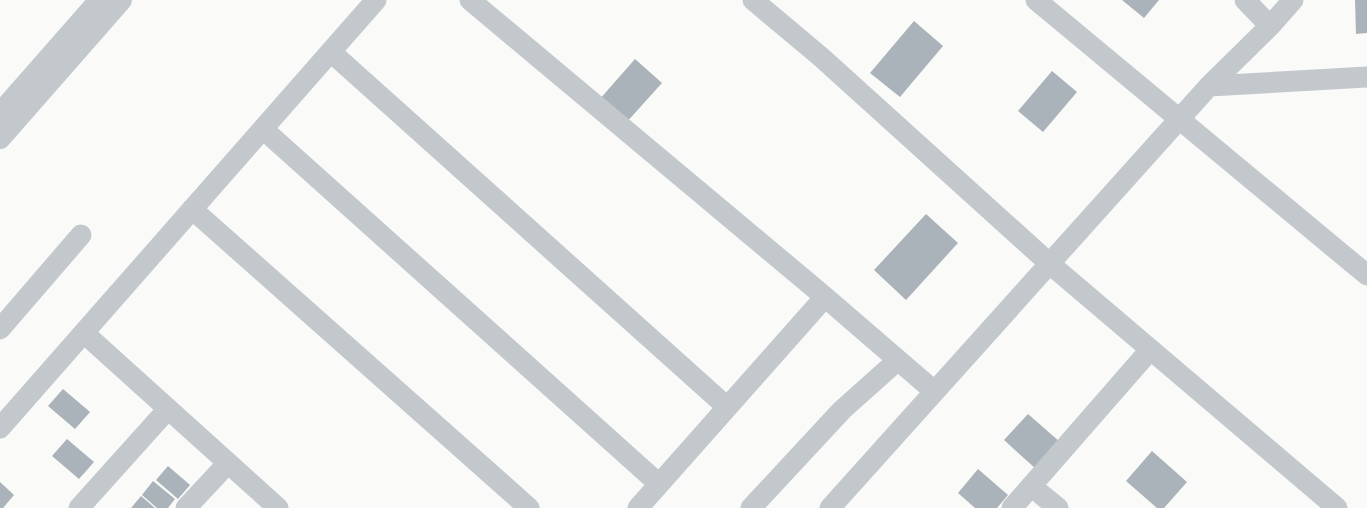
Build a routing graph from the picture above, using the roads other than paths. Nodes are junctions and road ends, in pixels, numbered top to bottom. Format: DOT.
graph roads {
  1 [pos="122,0"];
  2 [pos="376,0"];
  3 [pos="470,0"];
  4 [pos="753,0"];
  5 [pos="1036,0"];
  6 [pos="1245,0"];
  7 [pos="1293,0"];
  8 [pos="96,2"];
  9 [pos="1270,26"];
  10 [pos="331,52"];
  11 [pos="1367,77"];
  12 [pos="1209,86"];
  13 [pos="0,114"];
  14 [pos="1180,120"];
  15 [pos="263,129"];
  16 [pos="0,138"];
  17 [pos="192,209"];
  18 [pos="81,235"];
  19 [pos="1050,264"];
  20 [pos="1367,275"];
  21 [pos="825,297"];
  22 [pos="0,328"];
  23 [pos="84,333"];
  24 [pos="1150,350"];
  25 [pos="898,360"];
  26 [pos="934,391"];
  27 [pos="728,407"];
  28 [pos="168,409"];
  29 [pos="0,428"];
  30 [pos="228,463"];
  31 [pos="660,484"];
  32 [pos="1031,486"];
  33 [pos="79,508"];
  34 [pos="186,508"];
  35 [pos="278,508"];
  36 [pos="529,508"];
  37 [pos="638,508"];
  38 [pos="752,508"];
  39 [pos="830,508"];
  40 [pos="1012,508"];
  41 [pos="1058,508"];
  42 [pos="1336,508"];
  1 -- 16 [label="street"];
  2 -- 10 [label="street"];
  3 -- 21 [label="street"];
  4 -- 19 [label="street"];
  5 -- 14 [label="street"];
  6 -- 9 [label="street"];
  7 -- 9 [label="street"];
  8 -- 13 [label="street"];
  9 -- 12 [label="street"];
  10 -- 15 [label="street"];
  10 -- 27 [label="street"];
  11 -- 12 [label="street"];
  12 -- 14 [label="street"];
  14 -- 19 [label="street"];
  14 -- 20 [label="street"];
  15 -- 17 [label="street"];
  15 -- 31 [label="street"];
  17 -- 23 [label="street"];
  17 -- 36 [label="street"];
  18 -- 22 [label="street"];
  19 -- 24 [label="street"];
  19 -- 26 [label="street"];
  21 -- 25 [label="street"];
  21 -- 27 [label="street"];
  23 -- 28 [label="street"];
  23 -- 29 [label="street"];
  24 -- 32 [label="street"];
  24 -- 42 [label="street"];
  25 -- 26 [label="street"];
  25 -- 38 [label="street"];
  26 -- 39 [label="street"];
  27 -- 31 [label="street"];
  28 -- 30 [label="street"];
  28 -- 33 [label="street"];
  30 -- 34 [label="street"];
  30 -- 35 [label="street"];
  31 -- 37 [label="street"];
  32 -- 40 [label="street"];
  32 -- 41 [label="street"];
}
